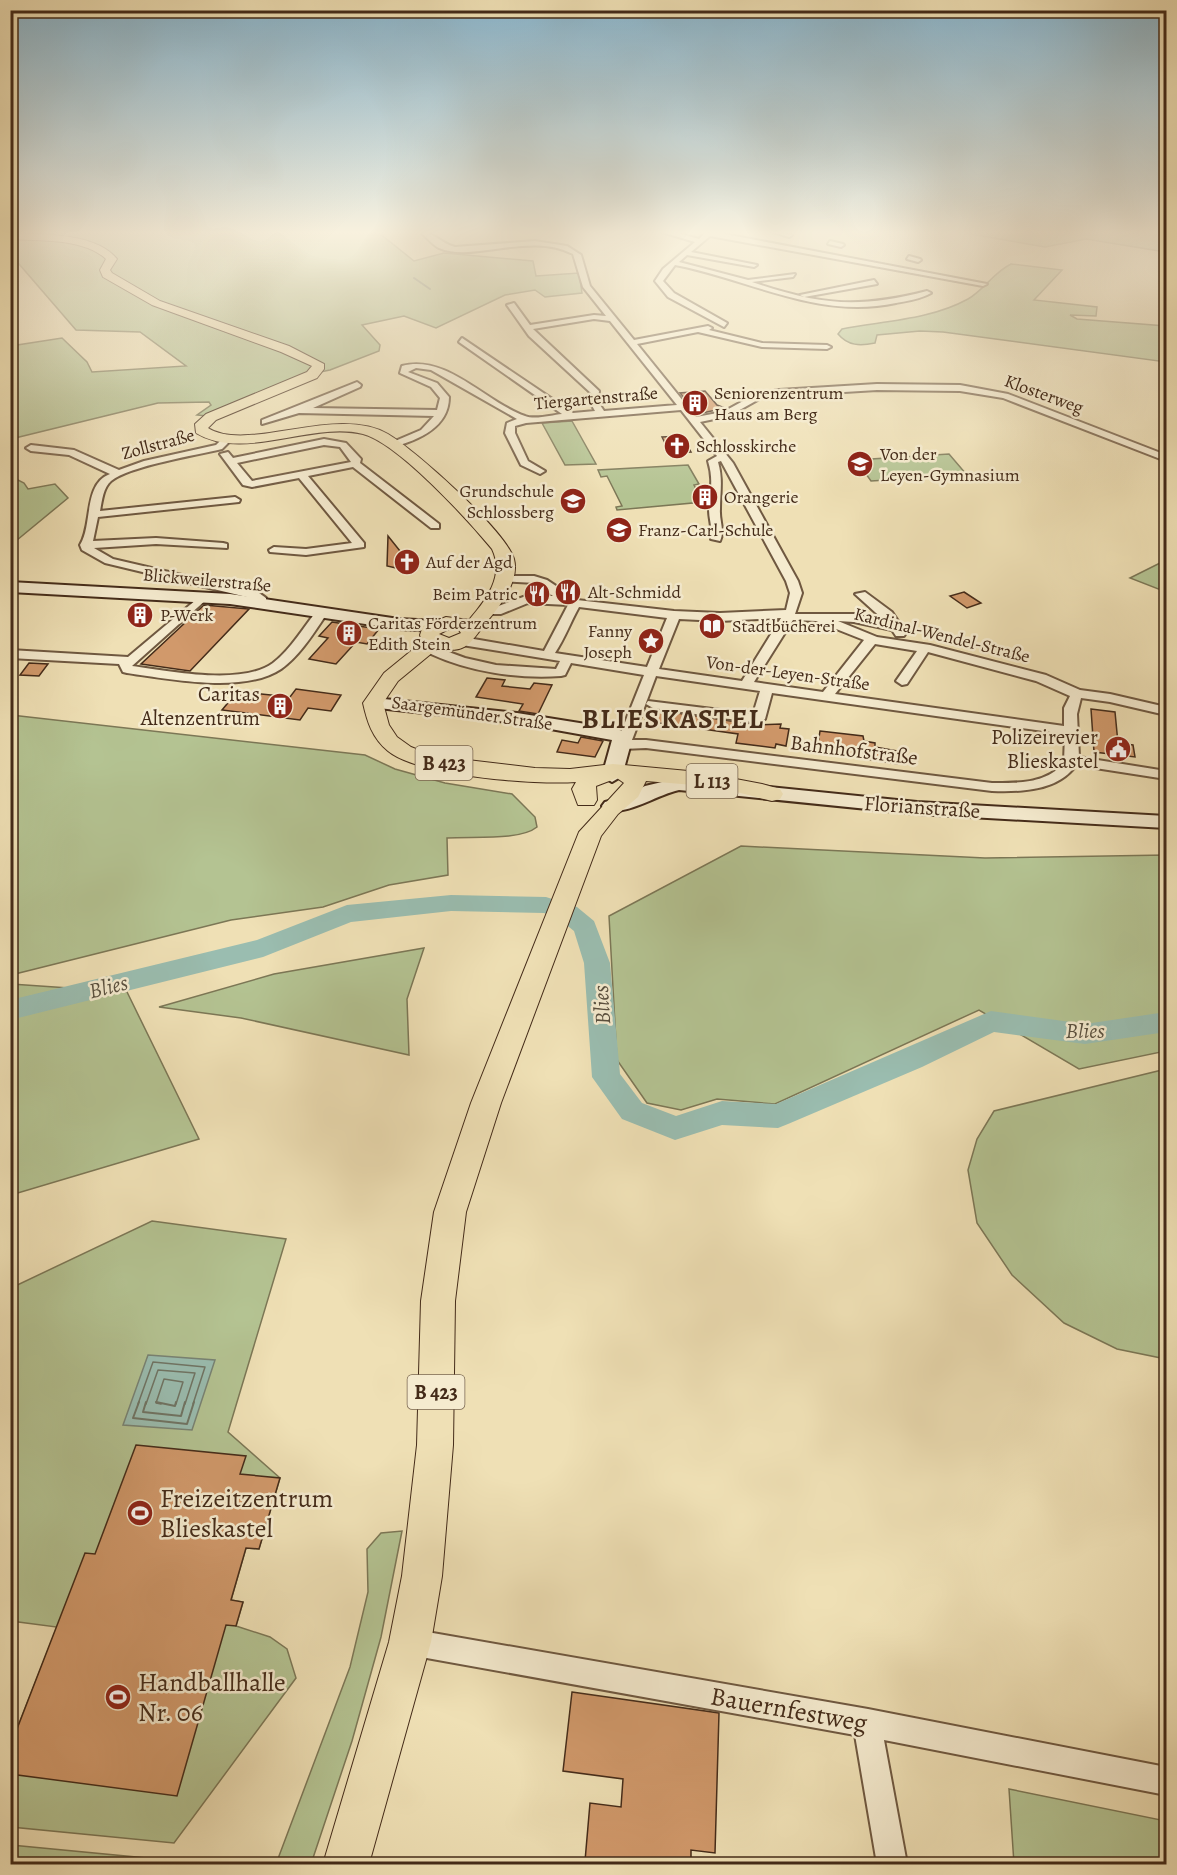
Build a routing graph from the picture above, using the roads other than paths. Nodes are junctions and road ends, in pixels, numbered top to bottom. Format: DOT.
graph roads {
  1 [pos="613,319"];
  2 [pos="202,320"];
  3 [pos="521,320"];
  4 [pos="579,320"];
  5 [pos="715,320"];
  6 [pos="527,328"];
  7 [pos="699,330"];
  8 [pos="462,340"];
  9 [pos="631,344"];
  10 [pos="827,347"];
  11 [pos="357,385"];
  12 [pos="683,407"];
  13 [pos="300,410"];
  14 [pos="441,413"];
  15 [pos="602,415"];
  16 [pos="572,417"];
  17 [pos="525,420"];
  18 [pos="694,420"];
  19 [pos="265,422"];
  20 [pos="222,443"];
  21 [pos="393,444"];
  22 [pos="31,448"];
  23 [pos="723,457"];
  24 [pos="1167,458"];
  25 [pos="231,461"];
  26 [pos="356,464"];
  27 [pos="540,471"];
  28 [pos="117,473"];
  29 [pos="301,474"];
  30 [pos="235,500"];
  31 [pos="92,515"];
  32 [pos="428,528"];
  33 [pos="716,539"];
  34 [pos="215,544"];
  35 [pos="86,545"];
  36 [pos="274,550"];
  37 [pos="505,579"];
  38 [pos="10,587"];
  39 [pos="861,594"];
  40 [pos="203,597"];
  41 [pos="569,601"];
  42 [pos="260,603"];
  43 [pos="490,611"];
  44 [pos="322,612"];
  45 [pos="674,615"];
  46 [pos="792,616"];
  47 [pos="819,618"];
  48 [pos="894,627"];
  49 [pos="449,635"];
  50 [pos="872,639"];
  51 [pos="910,647"];
  52 [pos="925,648"];
  53 [pos="10,654"];
  54 [pos="548,656"];
  55 [pos="567,659"];
  56 [pos="124,662"];
  57 [pos="650,672"];
  58 [pos="903,681"];
  59 [pos="746,686"];
  60 [pos="767,688"];
  61 [pos="1077,694"];
  62 [pos="827,695"];
  63 [pos="653,704"];
  64 [pos="378,706"];
  65 [pos="1167,711"];
  66 [pos="1071,731"];
  67 [pos="621,735"];
  68 [pos="1072,760"];
  69 [pos="532,775"];
  70 [pos="1167,775"];
  71 [pos="625,783"];
  72 [pos="679,784"];
  73 [pos="772,794"];
  74 [pos="588,801"];
  75 [pos="1167,822"];
  76 [pos="591,832"];
  77 [pos="410,1642"];
  78 [pos="867,1723"];
  79 [pos="1167,1781"];
  80 [pos="346,1864"];
  81 [pos="892,1864"];
  1 -- 9 [label="street"];
  2 -- 20 [label="main road"];
  3 -- 6 [label="street"];
  4 -- 6 [label="street"];
  5 -- 7 [label="street"];
  6 -- 15 [label="street"];
  7 -- 9 [label="street"];
  7 -- 10 [label="street"];
  8 -- 16 [label="street"];
  9 -- 12 [label="street"];
  11 -- 13 [label="street"];
  12 -- 15 [label="street, Tiergartenstraße"];
  12 -- 18 [label="street"];
  13 -- 14 [label="street"];
  13 -- 19 [label="street"];
  14 -- 17 [label="street, Tiergartenstraße"];
  14 -- 21 [label="street"];
  15 -- 16 [label="street, Tiergartenstraße"];
  16 -- 17 [label="street, Tiergartenstraße"];
  17 -- 27 [label="street"];
  18 -- 23 [label="street"];
  18 -- 24 [label="street, Klosterweg"];
  20 -- 21 [label="main road"];
  20 -- 25 [label="street"];
  20 -- 28 [label="street, Zollstraße"];
  21 -- 37 [label="main road"];
  22 -- 28 [label="street"];
  23 -- 33 [label="street"];
  23 -- 46 [label="street"];
  25 -- 26 [label="street"];
  25 -- 29 [label="street"];
  26 -- 29 [label="street"];
  26 -- 32 [label="street"];
  28 -- 31 [label="street, Zollstraße"];
  29 -- 36 [label="street"];
  30 -- 31 [label="street"];
  31 -- 35 [label="street, Zollstraße"];
  34 -- 35 [label="street"];
  35 -- 42 [label="street"];
  37 -- 41 [label="street"];
  37 -- 43 [label="main road, Saargemünder Straße"];
  38 -- 40 [label="street, Blickweilerstraße"];
  39 -- 48 [label="street"];
  40 -- 42 [label="street, Blickweilerstraße"];
  40 -- 56 [label="street"];
  41 -- 43 [label="street, Kardinal-Wendel-Straße"];
  41 -- 45 [label="street, Kardinal-Wendel-Straße"];
  41 -- 54 [label="street"];
  42 -- 44 [label="street, Blickweilerstraße"];
  43 -- 49 [label="main road, Saargemünder Straße"];
  44 -- 49 [label="street, Blickweilerstraße"];
  44 -- 56 [label="street"];
  45 -- 46 [label="street, Kardinal-Wendel-Straße"];
  45 -- 57 [label="street"];
  46 -- 47 [label="street, Kardinal-Wendel-Straße"];
  46 -- 59 [label="street"];
  47 -- 48 [label="street"];
  47 -- 50 [label="street, Kardinal-Wendel-Straße"];
  48 -- 51 [label="street"];
  49 -- 54 [label="street, Von-der-Leyen-Straße"];
  49 -- 55 [label="street"];
  49 -- 64 [label="main road, Saargemünder Straße"];
  50 -- 51 [label="street, Kardinal-Wendel-Straße"];
  50 -- 62 [label="street"];
  51 -- 52 [label="street, Kardinal-Wendel-Straße"];
  52 -- 58 [label="street"];
  52 -- 61 [label="street, Kardinal-Wendel-Straße"];
  53 -- 56 [label="street"];
  54 -- 55 [label="street, Von-der-Leyen-Straße"];
  55 -- 57 [label="street, Von-der-Leyen-Straße"];
  57 -- 59 [label="street, Von-der-Leyen-Straße"];
  57 -- 67 [label="street"];
  59 -- 60 [label="street, Von-der-Leyen-Straße"];
  60 -- 62 [label="street, Von-der-Leyen-Straße"];
  60 -- 63 [label="street"];
  61 -- 65 [label="street, Kardinal-Wendel-Straße"];
  61 -- 66 [label="street"];
  62 -- 66 [label="street, Von-der-Leyen-Straße"];
  64 -- 67 [label="street, Saargemünder Straße"];
  64 -- 69 [label="main road, B 423"];
  66 -- 68 [label="street"];
  67 -- 68 [label="street, Bahnhofstraße / L 113"];
  67 -- 71 [label="street"];
  68 -- 70 [label="street"];
  69 -- 71 [label="main road, B 423"];
  69 -- 74 [label="main road, B 423"];
  71 -- 72 [label="main road, L 113"];
  71 -- 73 [label="main road, L 113"];
  71 -- 74 [label="main road, B 423"];
  71 -- 74 [label="main road, B 423"];
  71 -- 76 [label="main road, B 423"];
  72 -- 73 [label="street, Florianstraße / L 113"];
  73 -- 75 [label="street, Florianstraße / L 113"];
  74 -- 76 [label="main road, B 423"];
  76 -- 77 [label="main road, B 423"];
  77 -- 78 [label="street, Bauernfestweg"];
  77 -- 80 [label="main road, B 423"];
  78 -- 79 [label="street, Bauernfestweg"];
  78 -- 81 [label="street"];
}
